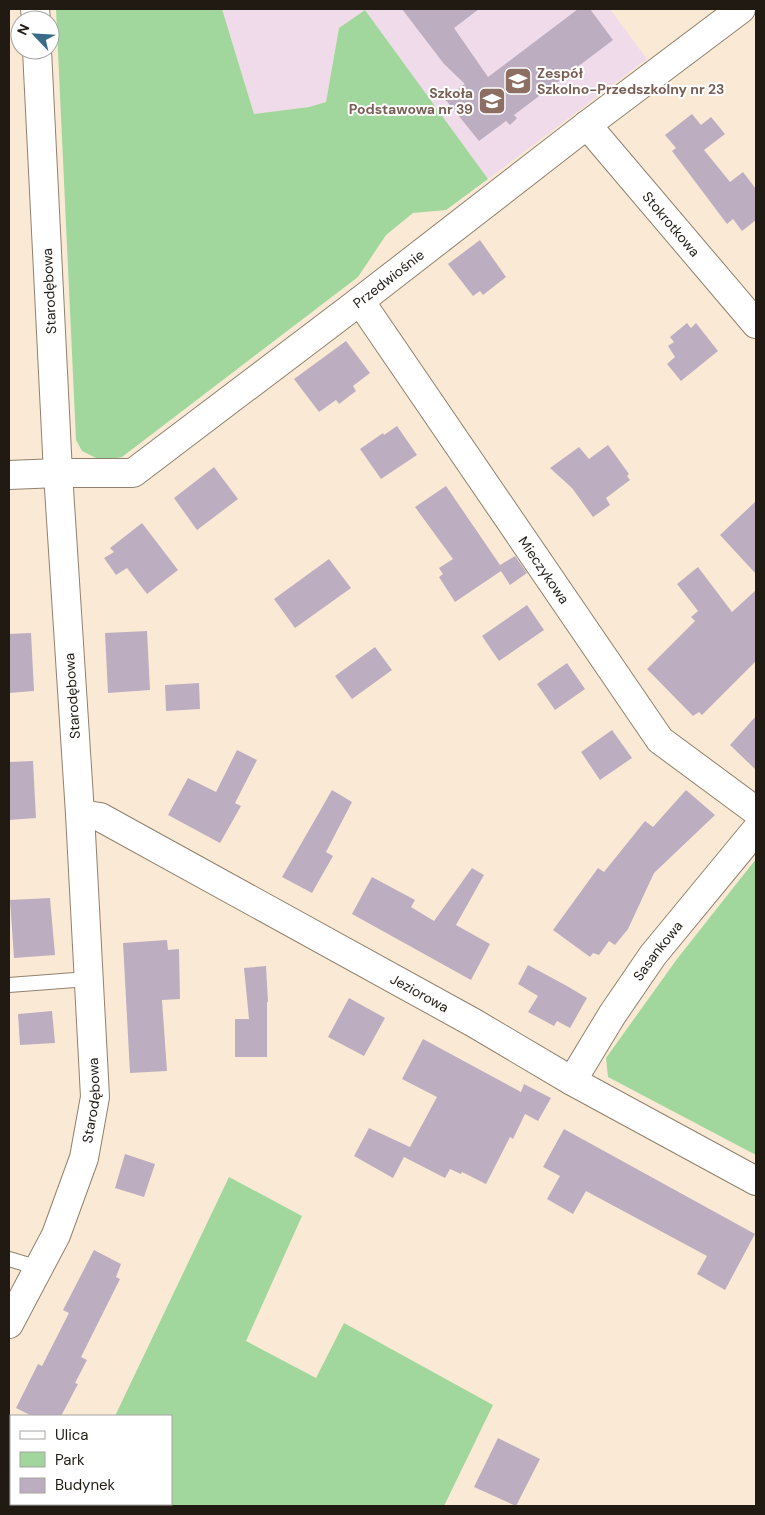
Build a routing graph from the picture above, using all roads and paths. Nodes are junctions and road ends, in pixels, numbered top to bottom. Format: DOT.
graph roads {
  1 [pos="741,9"];
  2 [pos="37,60"];
  3 [pos="587,125"];
  4 [pos="360,301"];
  5 [pos="756,324"];
  6 [pos="58,472"];
  7 [pos="9,476"];
  8 [pos="756,811"];
  9 [pos="80,814"];
  10 [pos="756,830"];
  11 [pos="88,979"];
  12 [pos="9,985"];
  13 [pos="572,1081"];
  14 [pos="756,1182"];
  15 [pos="9,1259"];
  16 [pos="39,1268"];
  17 [pos="9,1324"];
  1 -- 3 [label="street, Przedwiośnie"];
  2 -- 6 [label="street, Starodębowa"];
  3 -- 4 [label="street, Przedwiośnie"];
  3 -- 5 [label="street, Stokrotkowa"];
  4 -- 6 [label="street, Przedwiośnie"];
  4 -- 8 [label="street, Mieczykowa"];
  6 -- 7 [label="street, Przedwiośnie"];
  6 -- 9 [label="street, Starodębowa"];
  9 -- 11 [label="street, Starodębowa"];
  9 -- 13 [label="street, Jeziorowa"];
  10 -- 13 [label="street, Sasankowa"];
  11 -- 12 [label="lane"];
  11 -- 16 [label="street, Starodębowa"];
  13 -- 14 [label="street, Jeziorowa"];
  15 -- 16 [label="lane"];
  16 -- 17 [label="street, Starodębowa"];
}
